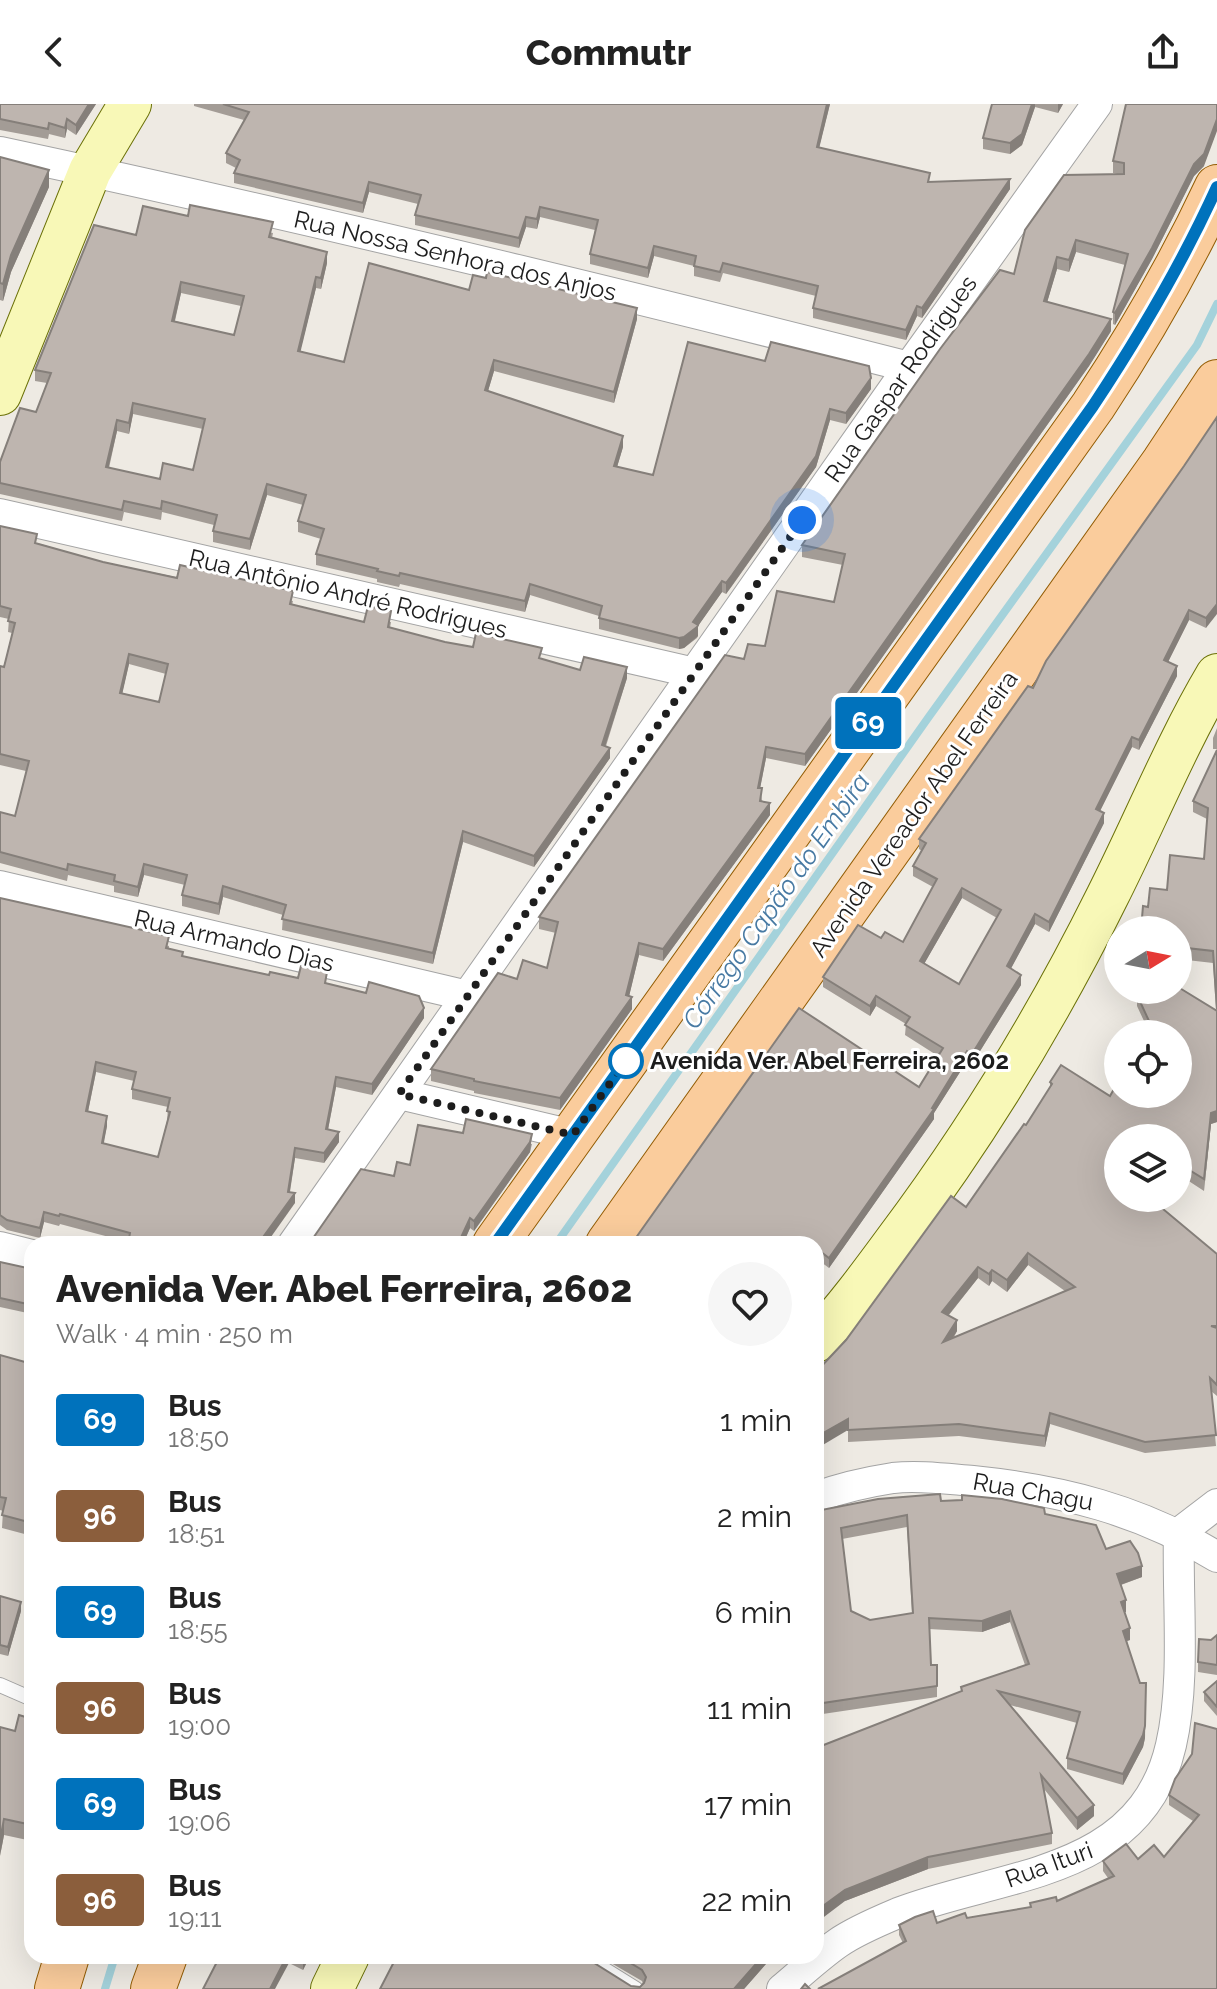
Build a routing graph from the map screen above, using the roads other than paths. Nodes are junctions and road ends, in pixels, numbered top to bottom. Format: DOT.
graph roads {
  1 [pos="130,104"];
  2 [pos="1097,104"];
  3 [pos="0,152"];
  4 [pos="90,171"];
  5 [pos="1217,187"];
  6 [pos="909,367"];
  7 [pos="4,374"];
  8 [pos="1217,382"];
  9 [pos="0,514"];
  10 [pos="695,673"];
  11 [pos="1217,675"];
  12 [pos="0,886"];
  13 [pos="468,996"];
  14 [pos="399,1094"];
  15 [pos="573,1135"];
  16 [pos="299,1236"];
  17 [pos="501,1236"];
  18 [pos="614,1236"];
  19 [pos="0,1247"];
  20 [pos="24,1253"];
  21 [pos="824,1333"];
  22 [pos="824,1492"];
  23 [pos="1217,1504"];
  24 [pos="1179,1533"];
  25 [pos="1217,1557"];
  26 [pos="0,1685"];
  27 [pos="24,1696"];
  28 [pos="824,1954"];
  29 [pos="65,1964"];
  30 [pos="162,1964"];
  31 [pos="344,1964"];
  32 [pos="596,1964"];
  33 [pos="812,1964"];
  34 [pos="57,1989"];
  35 [pos="153,1989"];
  36 [pos="332,1989"];
  37 [pos="636,1989"];
  38 [pos="782,1989"];
  1 -- 4 [label="street"];
  2 -- 6 [label="street, Rua Gaspar Rodrigues"];
  3 -- 4 [label="street, Rua Nossa Senhora dos Anjos"];
  4 -- 6 [label="street, Rua Nossa Senhora dos Anjos"];
  4 -- 7 [label="street"];
  5 -- 15 [label="main road"];
  6 -- 10 [label="street, Rua Gaspar Rodrigues"];
  8 -- 18 [label="main road, Avenida Vereador Abel Ferreira"];
  9 -- 10 [label="street, Rua Antônio André Rodrigues"];
  10 -- 13 [label="street, Rua Gaspar Rodrigues"];
  11 -- 21 [label="street"];
  12 -- 13 [label="street, Rua Armando Dias"];
  13 -- 14 [label="street, Rua Gaspar Rodrigues"];
  14 -- 15 [label="street"];
  14 -- 16 [label="street, Rua Gaspar Rodrigues"];
  15 -- 17 [label="main road"];
  19 -- 20 [label="street"];
  22 -- 24 [label="street, Rua Chagu"];
  23 -- 24 [label="street"];
  24 -- 25 [label="street, Rua Chagu"];
  24 -- 28 [label="street, Rua Ituri"];
  26 -- 27 [label="lane"];
  29 -- 34 [label="main road"];
  30 -- 35 [label="main road"];
  31 -- 36 [label="street"];
  32 -- 37 [label="lane"];
  33 -- 38 [label="street, Rua Ituri"];
}
